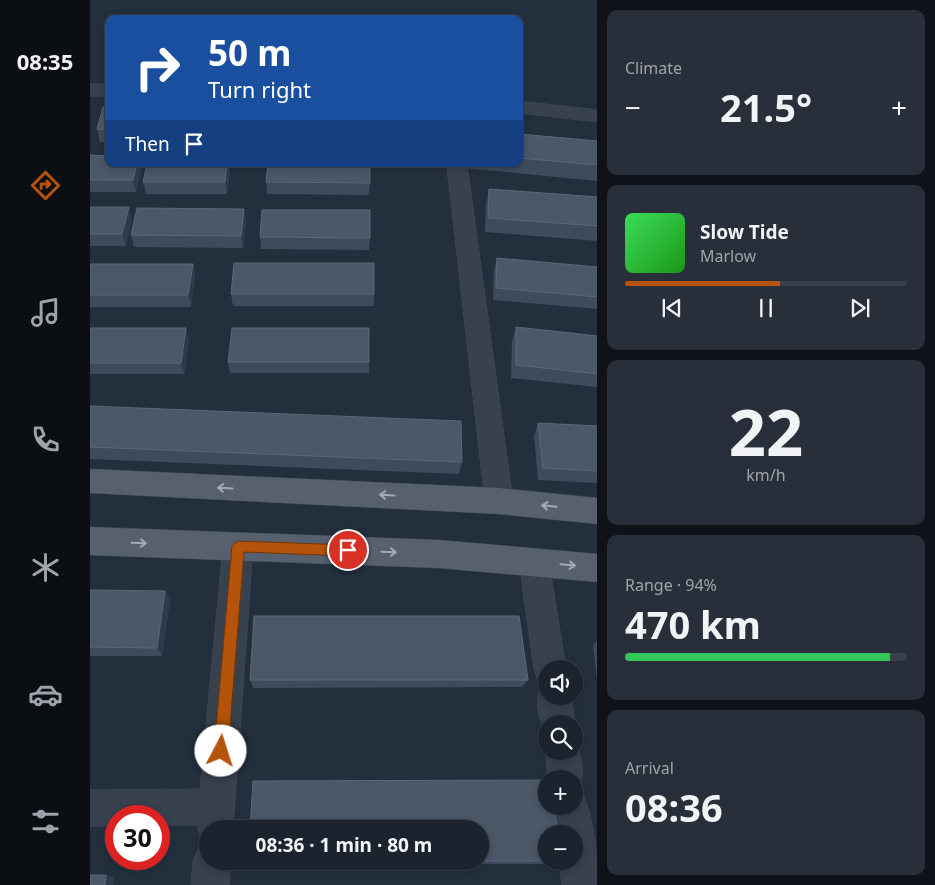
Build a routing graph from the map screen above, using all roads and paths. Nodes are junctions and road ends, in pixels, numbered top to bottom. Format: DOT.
graph roads {
  1 [pos="90,90"];
  2 [pos="105,90"];
  3 [pos="523,107"];
  4 [pos="597,116"];
  5 [pos="457,167"];
  6 [pos="90,481"];
  7 [pos="499,501"];
  8 [pos="597,512"];
  9 [pos="90,541"];
  10 [pos="238,546"];
  11 [pos="534,562"];
  12 [pos="597,568"];
  13 [pos="549,660"];
  14 [pos="90,808"];
  15 [pos="216,818"];
  16 [pos="211,870"];
  17 [pos="579,870"];
  18 [pos="210,885"];
  19 [pos="581,885"];
  1 -- 2 [label="street"];
  3 -- 4 [label="street"];
  5 -- 7 [label="street"];
  7 -- 6 [label="main road, one-way"];
  8 -- 7 [label="main road, one-way"];
  9 -- 10 [label="main road, one-way"];
  10 -- 11 [label="main road, one-way"];
  10 -- 15 [label="street"];
  11 -- 12 [label="main road, one-way"];
  11 -- 13 [label="street"];
  14 -- 15 [label="street"];
  16 -- 18 [label="street"];
  17 -- 19 [label="street"];
}
